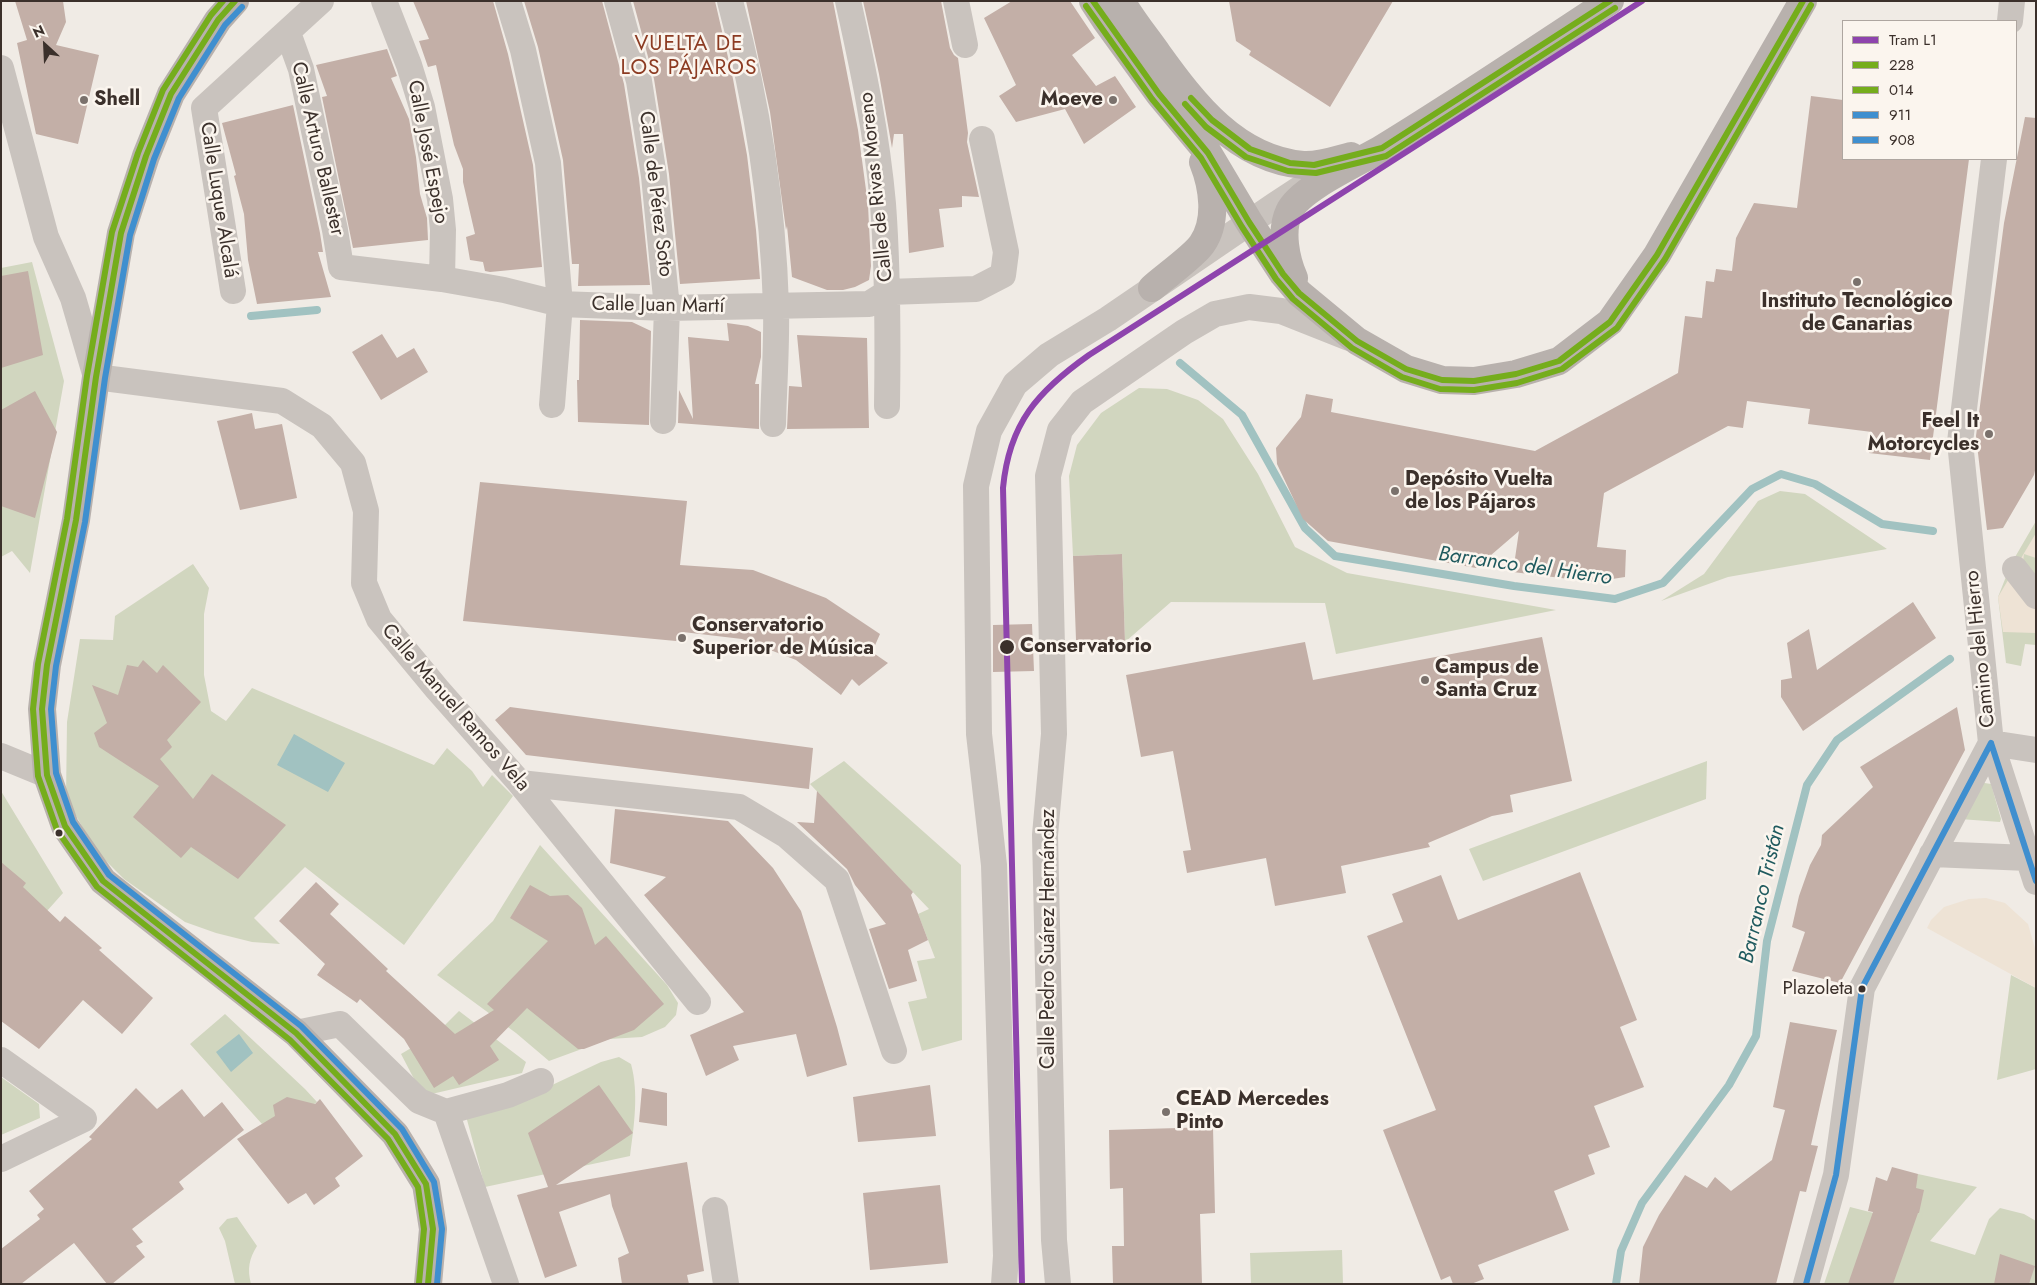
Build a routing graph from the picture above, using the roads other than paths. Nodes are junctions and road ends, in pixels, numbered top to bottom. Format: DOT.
graph roads {
  1 [pos="235,1"];
  2 [pos="322,1"];
  3 [pos="384,1"];
  4 [pos="508,1"];
  5 [pos="617,1"];
  6 [pos="730,1"];
  7 [pos="848,1"];
  8 [pos="956,1"];
  9 [pos="1093,1"];
  10 [pos="1121,1"];
  11 [pos="1610,1"];
  12 [pos="1787,1"];
  13 [pos="1803,1"];
  14 [pos="2012,1"];
  15 [pos="2010,20"];
  16 [pos="288,33"];
  17 [pos="965,45"];
  18 [pos="1772,55"];
  19 [pos="1,68"];
  20 [pos="982,139"];
  21 [pos="1196,139"];
  22 [pos="1382,148"];
  23 [pos="1994,160"];
  24 [pos="1336,174"];
  25 [pos="1249,222"];
  26 [pos="342,267"];
  27 [pos="442,279"];
  28 [pos="1152,288"];
  29 [pos="233,291"];
  30 [pos="888,292"];
  31 [pos="1300,293"];
  32 [pos="560,304"];
  33 [pos="776,306"];
  34 [pos="667,308"];
  35 [pos="1357,341"];
  36 [pos="96,377"];
  37 [pos="552,405"];
  38 [pos="887,406"];
  39 [pos="663,421"];
  40 [pos="773,424"];
  41 [pos="2015,569"];
  42 [pos="2036,596"];
  43 [pos="1991,743"];
  44 [pos="2036,750"];
  45 [pos="1,756"];
  46 [pos="47,775"];
  47 [pos="520,783"];
  48 [pos="1932,854"];
  49 [pos="2032,870"];
  50 [pos="698,1002"];
  51 [pos="296,1033"];
  52 [pos="894,1051"];
  53 [pos="1,1060"];
  54 [pos="541,1081"];
  55 [pos="446,1112"];
  56 [pos="1,1160"];
  57 [pos="715,1210"];
  58 [pos="428,1284"];
  59 [pos="506,1284"];
  60 [pos="726,1284"];
  61 [pos="1004,1284"];
  62 [pos="1058,1284"];
  63 [pos="1806,1284"];
  1 -- 36 [label="main road"];
  2 -- 16 [label="street"];
  3 -- 27 [label="street, Calle José Espejo"];
  4 -- 32 [label="street"];
  5 -- 34 [label="street, Calle de Pérez Soto"];
  6 -- 33 [label="street"];
  7 -- 30 [label="street, Calle de Rivas Moreno"];
  8 -- 17 [label="street"];
  9 -- 21 [label="main road"];
  10 -- 22 [label="main road"];
  11 -- 22 [label="main road"];
  12 -- 18 [label="main road"];
  13 -- 18 [label="main road"];
  14 -- 15 [label="street"];
  16 -- 26 [label="street, Calle Arturo Ballester"];
  16 -- 29 [label="street, Calle Luque Alcalá"];
  18 -- 35 [label="main road"];
  19 -- 36 [label="street"];
  20 -- 30 [label="street, Calle Juan Martí"];
  21 -- 25 [label="main road"];
  21 -- 28 [label="main road"];
  22 -- 24 [label="main road"];
  23 -- 43 [label="street, Camino del Hierro"];
  24 -- 25 [label="street"];
  24 -- 31 [label="main road"];
  25 -- 28 [label="street"];
  25 -- 31 [label="main road"];
  26 -- 27 [label="street, Calle Juan Martí"];
  27 -- 32 [label="street, Calle Juan Martí"];
  28 -- 61 [label="street"];
  30 -- 33 [label="street, Calle Juan Martí"];
  30 -- 38 [label="street, Calle de Rivas Moreno"];
  31 -- 35 [label="main road"];
  32 -- 34 [label="street, Calle Juan Martí"];
  32 -- 37 [label="street"];
  33 -- 34 [label="street, Calle Juan Martí"];
  33 -- 40 [label="street"];
  34 -- 39 [label="street, Calle de Pérez Soto"];
  35 -- 62 [label="street, Calle Pedro Suárez Hernández"];
  36 -- 46 [label="main road"];
  36 -- 47 [label="street, Calle Manuel Ramos Vela"];
  41 -- 42 [label="street"];
  43 -- 44 [label="street"];
  43 -- 48 [label="street, Camino del Hierro"];
  43 -- 49 [label="street"];
  45 -- 46 [label="street"];
  46 -- 51 [label="main road"];
  47 -- 50 [label="street, Calle Manuel Ramos Vela"];
  47 -- 52 [label="street"];
  48 -- 49 [label="street"];
  48 -- 63 [label="street, Camino del Hierro"];
  51 -- 55 [label="street"];
  51 -- 58 [label="main road"];
  53 -- 56 [label="street"];
  54 -- 55 [label="street"];
  55 -- 59 [label="street"];
  57 -- 60 [label="street"];
}
